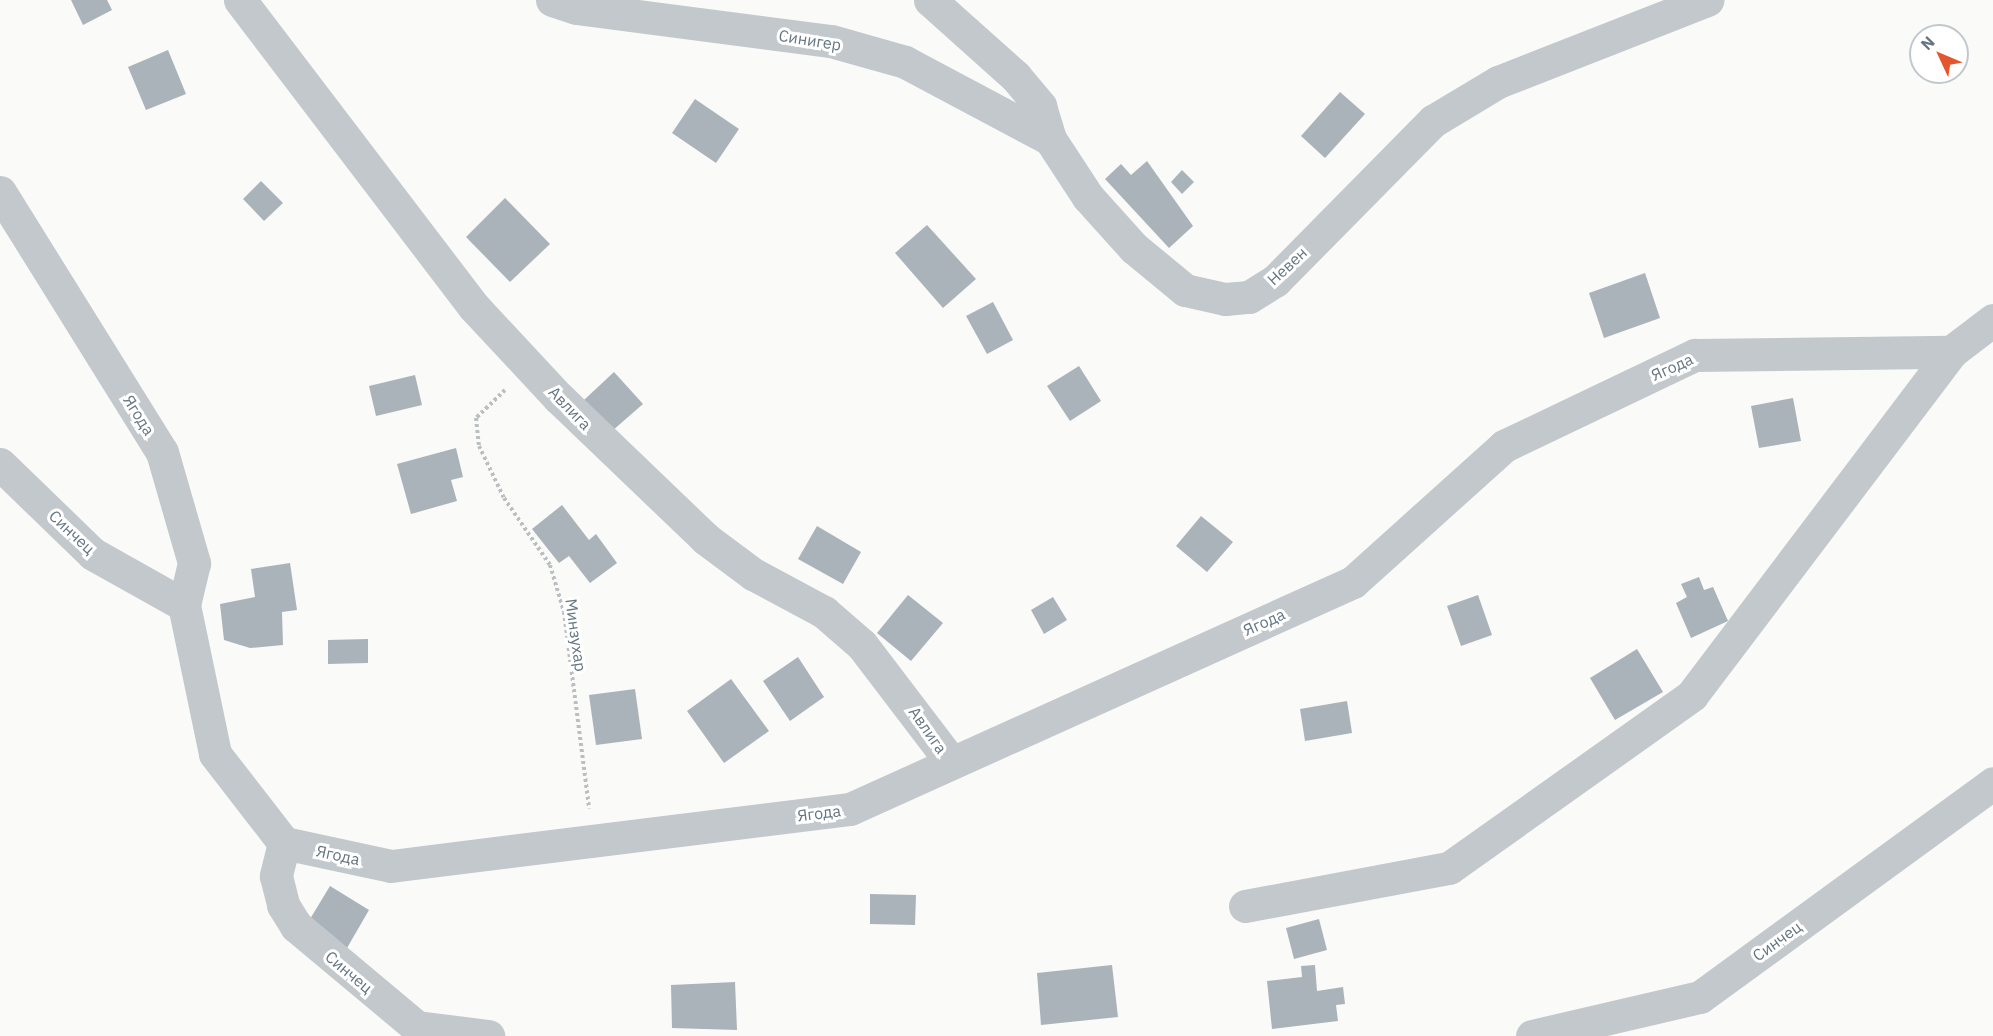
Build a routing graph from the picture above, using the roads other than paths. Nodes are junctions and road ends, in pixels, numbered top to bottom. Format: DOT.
graph roads {
  1 [pos="240,0"];
  2 [pos="552,0"];
  3 [pos="930,0"];
  4 [pos="1707,0"];
  5 [pos="1050,139"];
  6 [pos="0,192"];
  7 [pos="1993,320"];
  8 [pos="1951,352"];
  9 [pos="0,464"];
  10 [pos="184,605"];
  11 [pos="951,762"];
  12 [pos="1993,783"];
  13 [pos="284,843"];
  14 [pos="1245,906"];
  15 [pos="488,1036"];
  16 [pos="1532,1036"];
  1 -- 11 [label="street, Авлига"];
  2 -- 5 [label="street, Синигер"];
  3 -- 5 [label="street, Невен"];
  4 -- 5 [label="street, Невен"];
  6 -- 10 [label="street, Ягода"];
  7 -- 8 [label="street"];
  8 -- 11 [label="street, Ягода"];
  8 -- 14 [label="street"];
  9 -- 10 [label="street, Синчец"];
  10 -- 13 [label="street, Ягода"];
  11 -- 13 [label="street, Ягода"];
  12 -- 16 [label="street, Синчец"];
  13 -- 15 [label="street, Синчец"];
}
